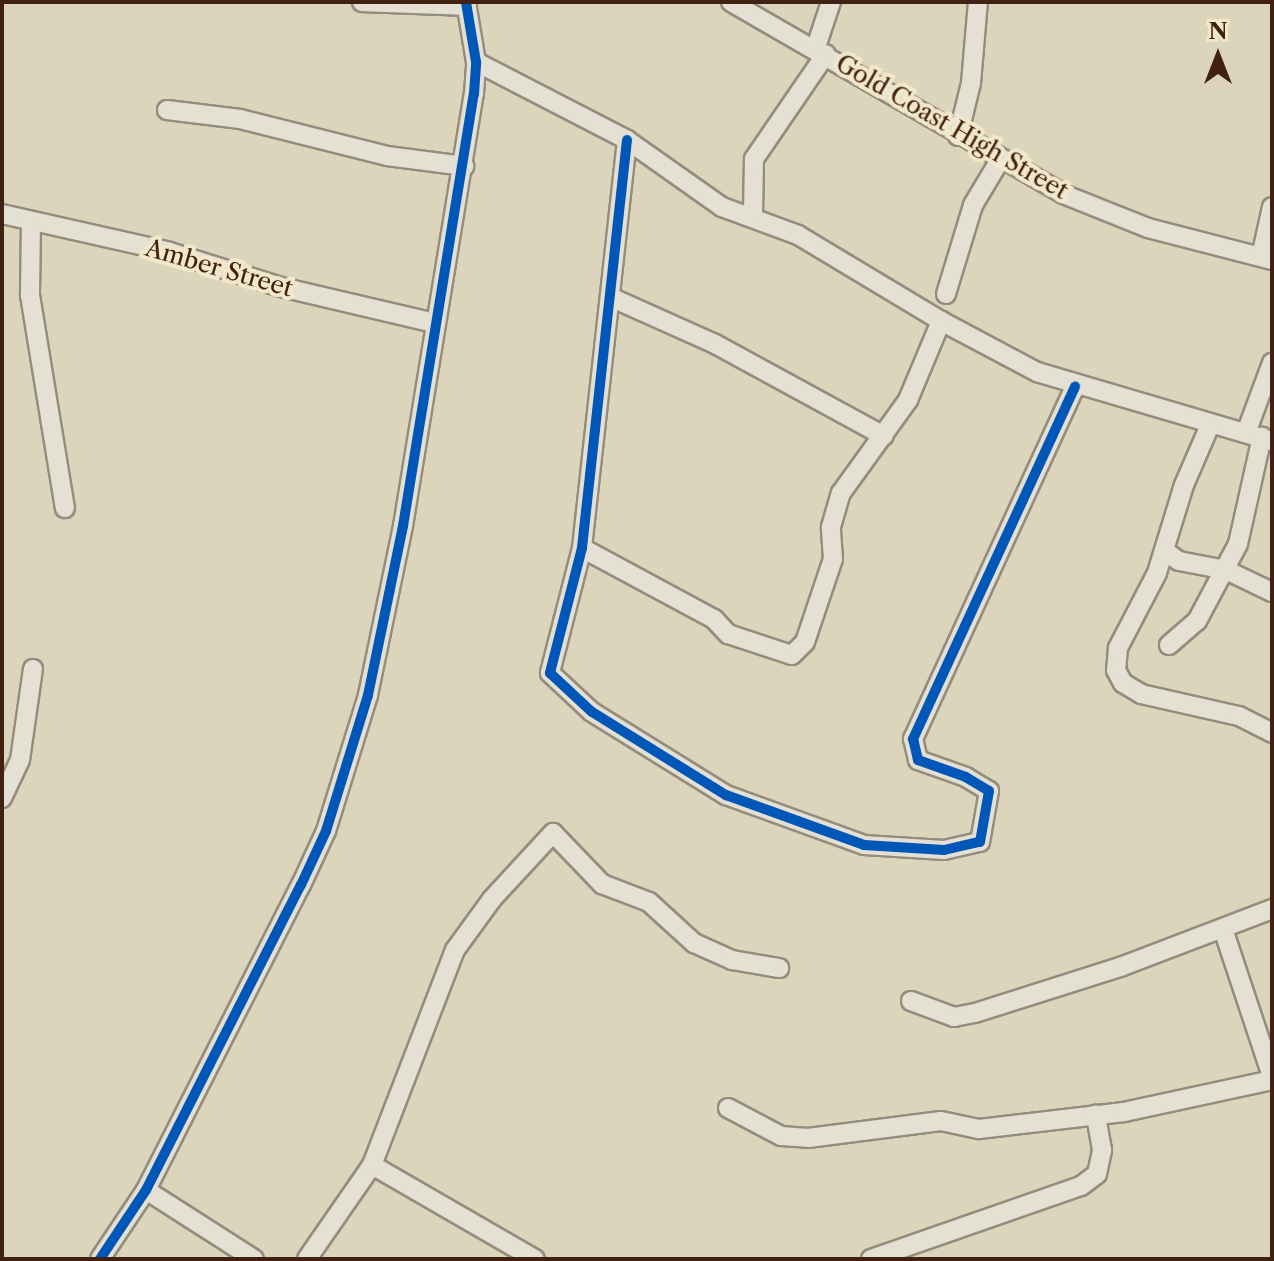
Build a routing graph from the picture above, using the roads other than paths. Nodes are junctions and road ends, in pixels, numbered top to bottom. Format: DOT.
graph roads {
  1 [pos="362,2"];
  2 [pos="731,2"];
  3 [pos="831,2"];
  4 [pos="978,2"];
  5 [pos="466,4"];
  6 [pos="821,50"];
  7 [pos="476,62"];
  8 [pos="167,110"];
  9 [pos="958,136"];
  10 [pos="627,140"];
  11 [pos="1000,160"];
  12 [pos="464,166"];
  13 [pos="1272,207"];
  14 [pos="2,214"];
  15 [pos="753,215"];
  16 [pos="31,221"];
  17 [pos="1267,258"];
  18 [pos="946,294"];
  19 [pos="610,297"];
  20 [pos="941,321"];
  21 [pos="435,323"];
  22 [pos="1272,363"];
  23 [pos="1075,386"];
  24 [pos="1210,425"];
  25 [pos="884,436"];
  26 [pos="1260,437"];
  27 [pos="65,508"];
  28 [pos="582,548"];
  29 [pos="1165,551"];
  30 [pos="1226,570"];
  31 [pos="1272,592"];
  32 [pos="1169,645"];
  33 [pos="33,669"];
  34 [pos="1272,733"];
  35 [pos="2,798"];
  36 [pos="1272,909"];
  37 [pos="1223,929"];
  38 [pos="779,968"];
  39 [pos="911,1001"];
  40 [pos="1268,1048"];
  41 [pos="1272,1078"];
  42 [pos="728,1108"];
  43 [pos="1096,1115"];
  44 [pos="372,1165"];
  45 [pos="146,1190"];
  46 [pos="100,1259"];
  47 [pos="254,1259"];
  48 [pos="307,1259"];
  49 [pos="535,1259"];
  50 [pos="871,1259"];
  1 -- 5 [label="street"];
  2 -- 6 [label="street, Gold Coast High Street"];
  3 -- 6 [label="street"];
  4 -- 9 [label="street"];
  5 -- 7 [label="street"];
  6 -- 9 [label="street, Gold Coast High Street"];
  6 -- 15 [label="street"];
  7 -- 10 [label="street"];
  7 -- 12 [label="street"];
  8 -- 12 [label="street"];
  9 -- 11 [label="street, Gold Coast High Street"];
  10 -- 15 [label="street"];
  10 -- 19 [label="street"];
  11 -- 17 [label="street, Gold Coast High Street"];
  11 -- 18 [label="street"];
  12 -- 21 [label="street"];
  13 -- 17 [label="street"];
  14 -- 16 [label="street, Amber Street"];
  15 -- 20 [label="street"];
  16 -- 21 [label="street, Amber Street"];
  16 -- 27 [label="street"];
  19 -- 25 [label="street"];
  19 -- 28 [label="street"];
  20 -- 23 [label="street"];
  20 -- 25 [label="street"];
  21 -- 45 [label="street"];
  22 -- 26 [label="street"];
  23 -- 24 [label="street"];
  23 -- 28 [label="street"];
  24 -- 26 [label="street"];
  24 -- 29 [label="street"];
  25 -- 28 [label="street"];
  26 -- 30 [label="street"];
  29 -- 30 [label="street"];
  29 -- 34 [label="street"];
  30 -- 31 [label="street"];
  30 -- 32 [label="street"];
  33 -- 35 [label="street"];
  36 -- 37 [label="street"];
  37 -- 39 [label="street"];
  37 -- 40 [label="street"];
  38 -- 44 [label="street"];
  40 -- 41 [label="street"];
  41 -- 43 [label="street"];
  42 -- 43 [label="street"];
  43 -- 50 [label="street"];
  44 -- 48 [label="street"];
  44 -- 49 [label="street"];
  45 -- 46 [label="street"];
  45 -- 47 [label="street"];
}
